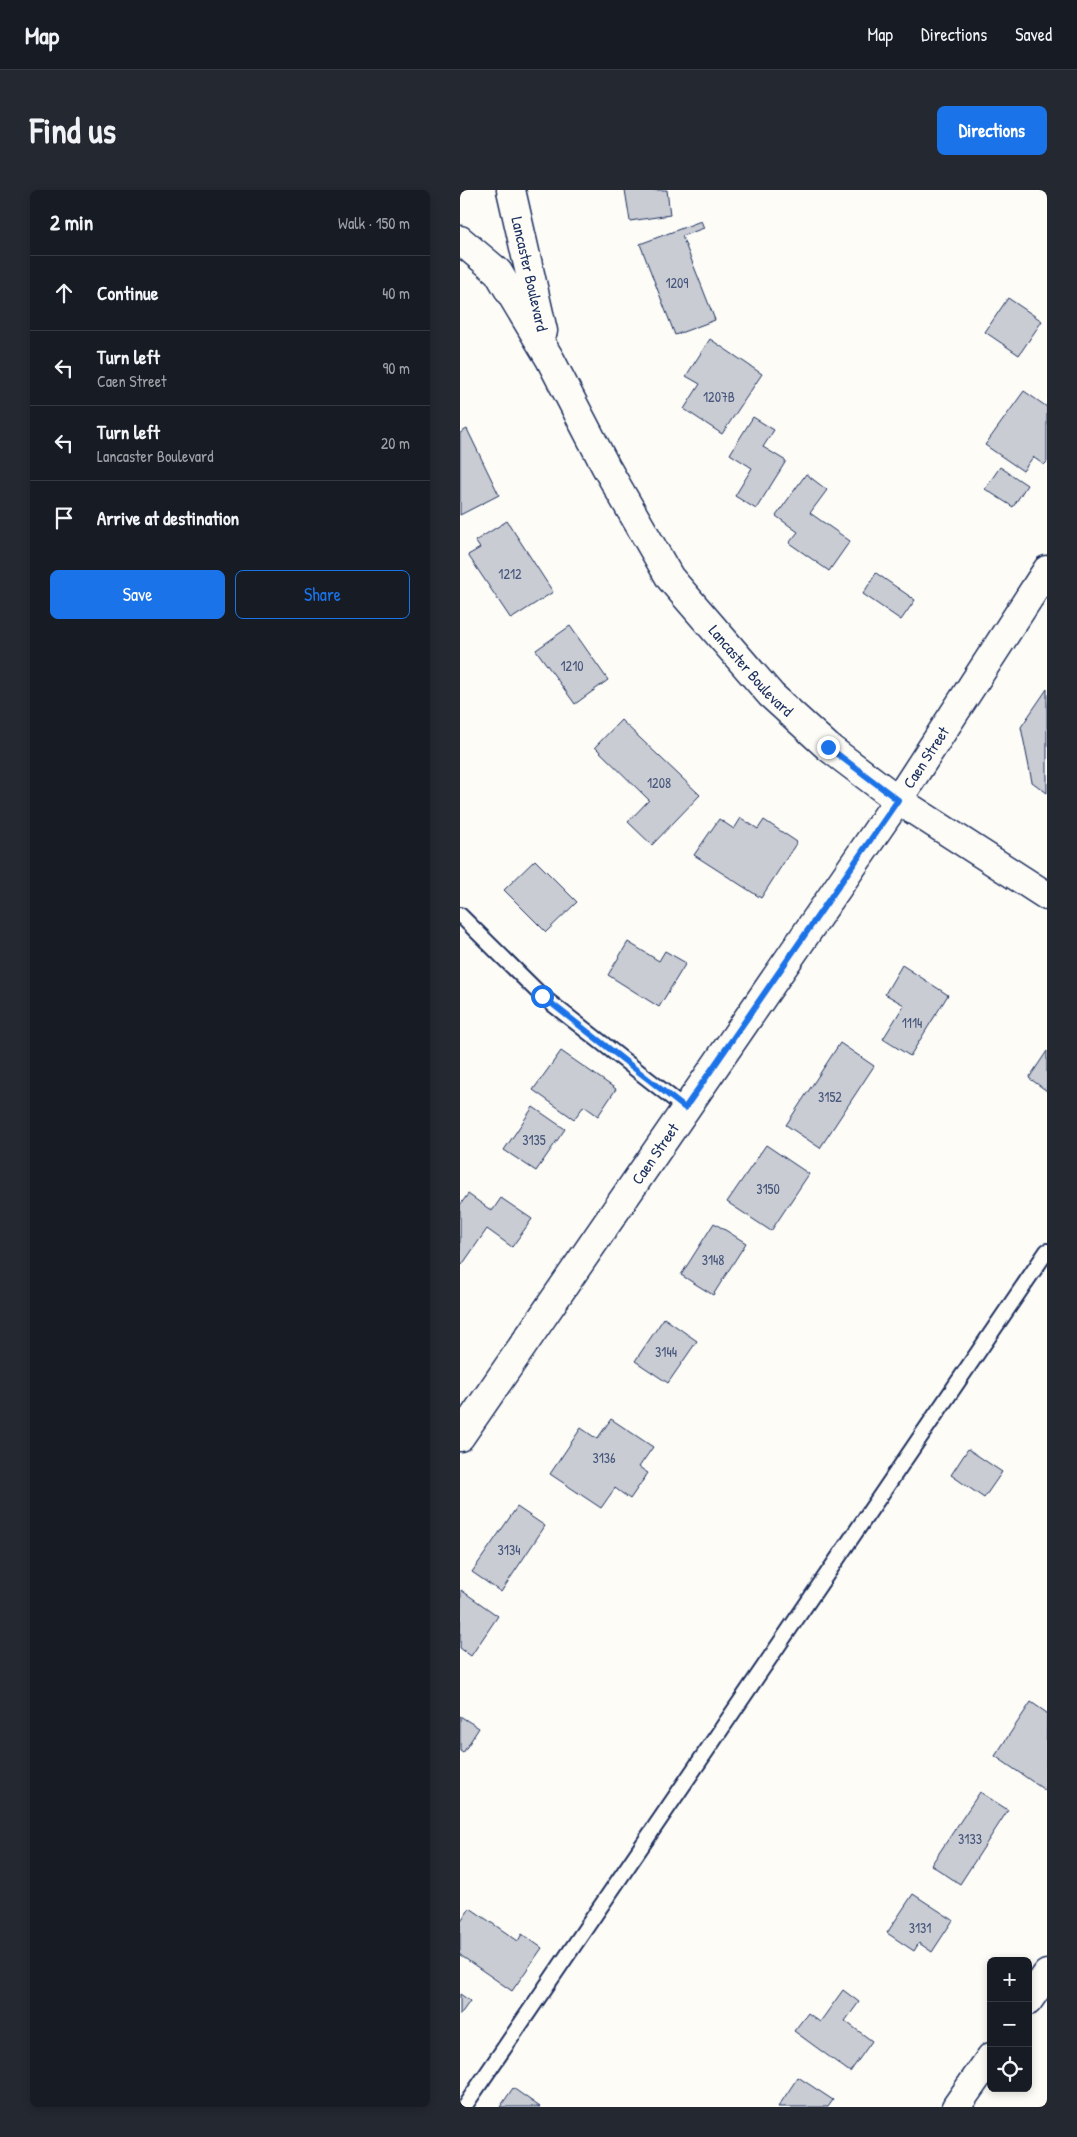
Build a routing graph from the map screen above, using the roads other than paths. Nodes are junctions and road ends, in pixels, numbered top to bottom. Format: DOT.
graph roads {
  1 [pos="511,190"];
  2 [pos="460,240"];
  3 [pos="550,359"];
  4 [pos="1047,570"];
  5 [pos="898,800"];
  6 [pos="1047,896"];
  7 [pos="460,916"];
  8 [pos="685,1108"];
  9 [pos="1047,1251"];
  10 [pos="460,1437"];
  11 [pos="1047,1974"];
  12 [pos="1032,1996"];
  13 [pos="987,2062"];
  14 [pos="464,2107"];
  15 [pos="956,2107"];
  1 -- 3 [label="street, Lancaster Boulevard"];
  2 -- 3 [label="street, Lancaster Boulevard"];
  3 -- 5 [label="street, Lancaster Boulevard"];
  4 -- 5 [label="street, Caen Street"];
  5 -- 6 [label="street, Lancaster Boulevard"];
  5 -- 8 [label="street, Caen Street"];
  7 -- 8 [label="lane"];
  8 -- 10 [label="street, Caen Street"];
  9 -- 14 [label="lane"];
  11 -- 12 [label="street"];
  13 -- 15 [label="street"];
}
